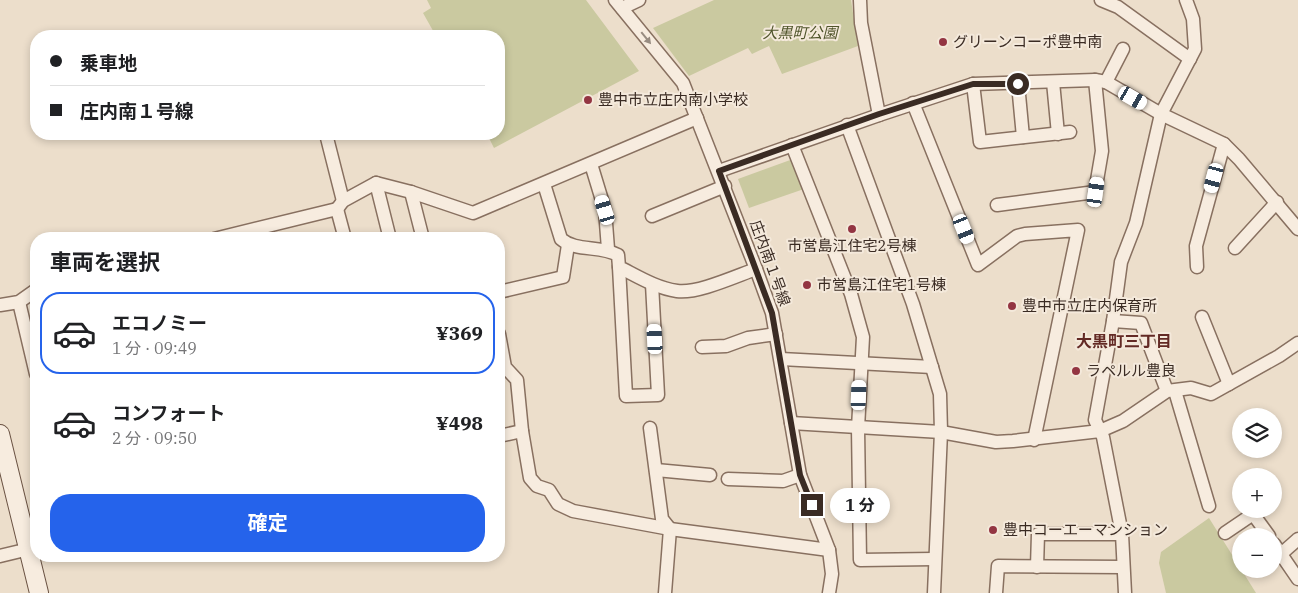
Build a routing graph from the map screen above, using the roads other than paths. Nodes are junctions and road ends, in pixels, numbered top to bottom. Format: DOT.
graph roads {
  1 [pos="639,0"];
  2 [pos="860,0"];
  3 [pos="1101,0"];
  4 [pos="1186,0"];
  5 [pos="619,4"];
  6 [pos="1123,49"];
  7 [pos="1190,59"];
  8 [pos="1100,81"];
  9 [pos="1053,82"];
  10 [pos="973,84"];
  11 [pos="1018,84"];
  12 [pos="913,103"];
  13 [pos="879,114"];
  14 [pos="1161,114"];
  15 [pos="697,118"];
  16 [pos="847,125"];
  17 [pos="1023,138"];
  18 [pos="327,140"];
  19 [pos="1224,144"];
  20 [pos="792,146"];
  21 [pos="590,164"];
  22 [pos="719,171"];
  23 [pos="376,183"];
  24 [pos="544,184"];
  25 [pos="725,186"];
  26 [pos="411,192"];
  27 [pos="1277,202"];
  28 [pos="340,205"];
  29 [pos="997,205"];
  30 [pos="652,216"];
  31 [pos="1298,228"];
  32 [pos="246,232"];
  33 [pos="344,232"];
  34 [pos="388,232"];
  35 [pos="421,232"];
  36 [pos="568,245"];
  37 [pos="1235,248"];
  38 [pos="608,249"];
  39 [pos="619,267"];
  40 [pos="1197,267"];
  41 [pos="756,269"];
  42 [pos="652,284"];
  43 [pos="505,291"];
  44 [pos="30,294"];
  45 [pos="19,302"];
  46 [pos="0,304"];
  47 [pos="1202,317"];
  48 [pos="1113,321"];
  49 [pos="776,334"];
  50 [pos="30,340"];
  51 [pos="1298,343"];
  52 [pos="702,347"];
  53 [pos="781,359"];
  54 [pos="505,362"];
  55 [pos="861,362"];
  56 [pos="932,367"];
  57 [pos="1229,384"];
  58 [pos="1171,391"];
  59 [pos="791,423"];
  60 [pos="650,428"];
  61 [pos="858,428"];
  62 [pos="522,431"];
  63 [pos="1100,431"];
  64 [pos="941,432"];
  65 [pos="0,434"];
  66 [pos="505,435"];
  67 [pos="1034,440"];
  68 [pos="656,470"];
  69 [pos="710,475"];
  70 [pos="800,475"];
  71 [pos="728,479"];
  72 [pos="1209,506"];
  73 [pos="1232,528"];
  74 [pos="1232,528"];
  75 [pos="1263,528"];
  76 [pos="670,529"];
  77 [pos="1225,533"];
  78 [pos="1122,534"];
  79 [pos="1298,539"];
  80 [pos="1282,547"];
  81 [pos="29,548"];
  82 [pos="829,550"];
  83 [pos="30,552"];
  84 [pos="0,556"];
  85 [pos="1282,556"];
  86 [pos="934,559"];
  87 [pos="32,562"];
  88 [pos="1037,567"];
  89 [pos="1122,567"];
  90 [pos="1298,579"];
  91 [pos="39,593"];
  92 [pos="665,593"];
  93 [pos="829,593"];
  94 [pos="934,593"];
  95 [pos="996,593"];
  96 [pos="1125,593"];
  1 -- 5 [label="street"];
  2 -- 13 [label="street"];
  3 -- 7 [label="street"];
  4 -- 7 [label="street"];
  5 -- 15 [label="street, 庄内南１号線, one-way"];
  6 -- 8 [label="street"];
  7 -- 14 [label="street"];
  8 -- 9 [label="street"];
  8 -- 14 [label="street"];
  8 -- 29 [label="street"];
  9 -- 11 [label="street"];
  9 -- 17 [label="street"];
  10 -- 11 [label="street"];
  10 -- 12 [label="street"];
  10 -- 17 [label="street"];
  11 -- 17 [label="street"];
  12 -- 13 [label="street"];
  12 -- 67 [label="street"];
  13 -- 16 [label="street"];
  14 -- 19 [label="street"];
  14 -- 48 [label="street"];
  15 -- 21 [label="street"];
  15 -- 22 [label="street, 庄内南１号線"];
  16 -- 20 [label="street"];
  16 -- 56 [label="street"];
  18 -- 28 [label="street"];
  19 -- 27 [label="street"];
  19 -- 40 [label="street"];
  20 -- 22 [label="street"];
  20 -- 55 [label="street"];
  21 -- 24 [label="street"];
  21 -- 38 [label="street"];
  22 -- 25 [label="street, 庄内南１号線"];
  23 -- 26 [label="street"];
  23 -- 28 [label="street"];
  23 -- 34 [label="street"];
  24 -- 26 [label="street"];
  24 -- 36 [label="street"];
  25 -- 30 [label="street"];
  25 -- 41 [label="street, 庄内南１号線"];
  26 -- 35 [label="street"];
  27 -- 31 [label="street"];
  27 -- 37 [label="street"];
  28 -- 32 [label="street"];
  28 -- 33 [label="street"];
  36 -- 38 [label="street"];
  36 -- 43 [label="street"];
  38 -- 39 [label="street"];
  39 -- 42 [label="street"];
  39 -- 42 [label="street"];
  41 -- 42 [label="street"];
  41 -- 49 [label="street, 庄内南１号線"];
  44 -- 45 [label="street"];
  45 -- 46 [label="street"];
  45 -- 50 [label="street"];
  47 -- 57 [label="street"];
  48 -- 58 [label="street"];
  48 -- 63 [label="street"];
  49 -- 52 [label="street"];
  49 -- 53 [label="street, 庄内南１号線"];
  51 -- 57 [label="street"];
  53 -- 55 [label="street"];
  53 -- 59 [label="street, 庄内南１号線"];
  54 -- 62 [label="street"];
  55 -- 56 [label="street"];
  55 -- 61 [label="street"];
  56 -- 64 [label="street"];
  57 -- 58 [label="street"];
  58 -- 63 [label="street"];
  58 -- 72 [label="street"];
  59 -- 61 [label="street"];
  59 -- 70 [label="street, 庄内南１号線"];
  60 -- 68 [label="street"];
  61 -- 64 [label="street"];
  61 -- 86 [label="street"];
  62 -- 66 [label="street"];
  62 -- 76 [label="street"];
  63 -- 67 [label="street"];
  63 -- 78 [label="street"];
  64 -- 67 [label="street"];
  64 -- 86 [label="street"];
  65 -- 81 [label="main road"];
  68 -- 69 [label="street"];
  68 -- 76 [label="street"];
  70 -- 71 [label="street"];
  70 -- 82 [label="street, 庄内南１号線"];
  73 -- 75 [label="street"];
  74 -- 77 [label="street"];
  76 -- 82 [label="street"];
  76 -- 92 [label="street"];
  78 -- 88 [label="street"];
  78 -- 89 [label="street"];
  79 -- 80 [label="street"];
  81 -- 83 [label="main road"];
  81 -- 84 [label="street"];
  82 -- 93 [label="street, 庄内南１号線"];
  85 -- 90 [label="street"];
  86 -- 94 [label="street"];
  87 -- 91 [label="main road"];
  88 -- 89 [label="street"];
  88 -- 95 [label="street"];
  89 -- 96 [label="street"];
}
